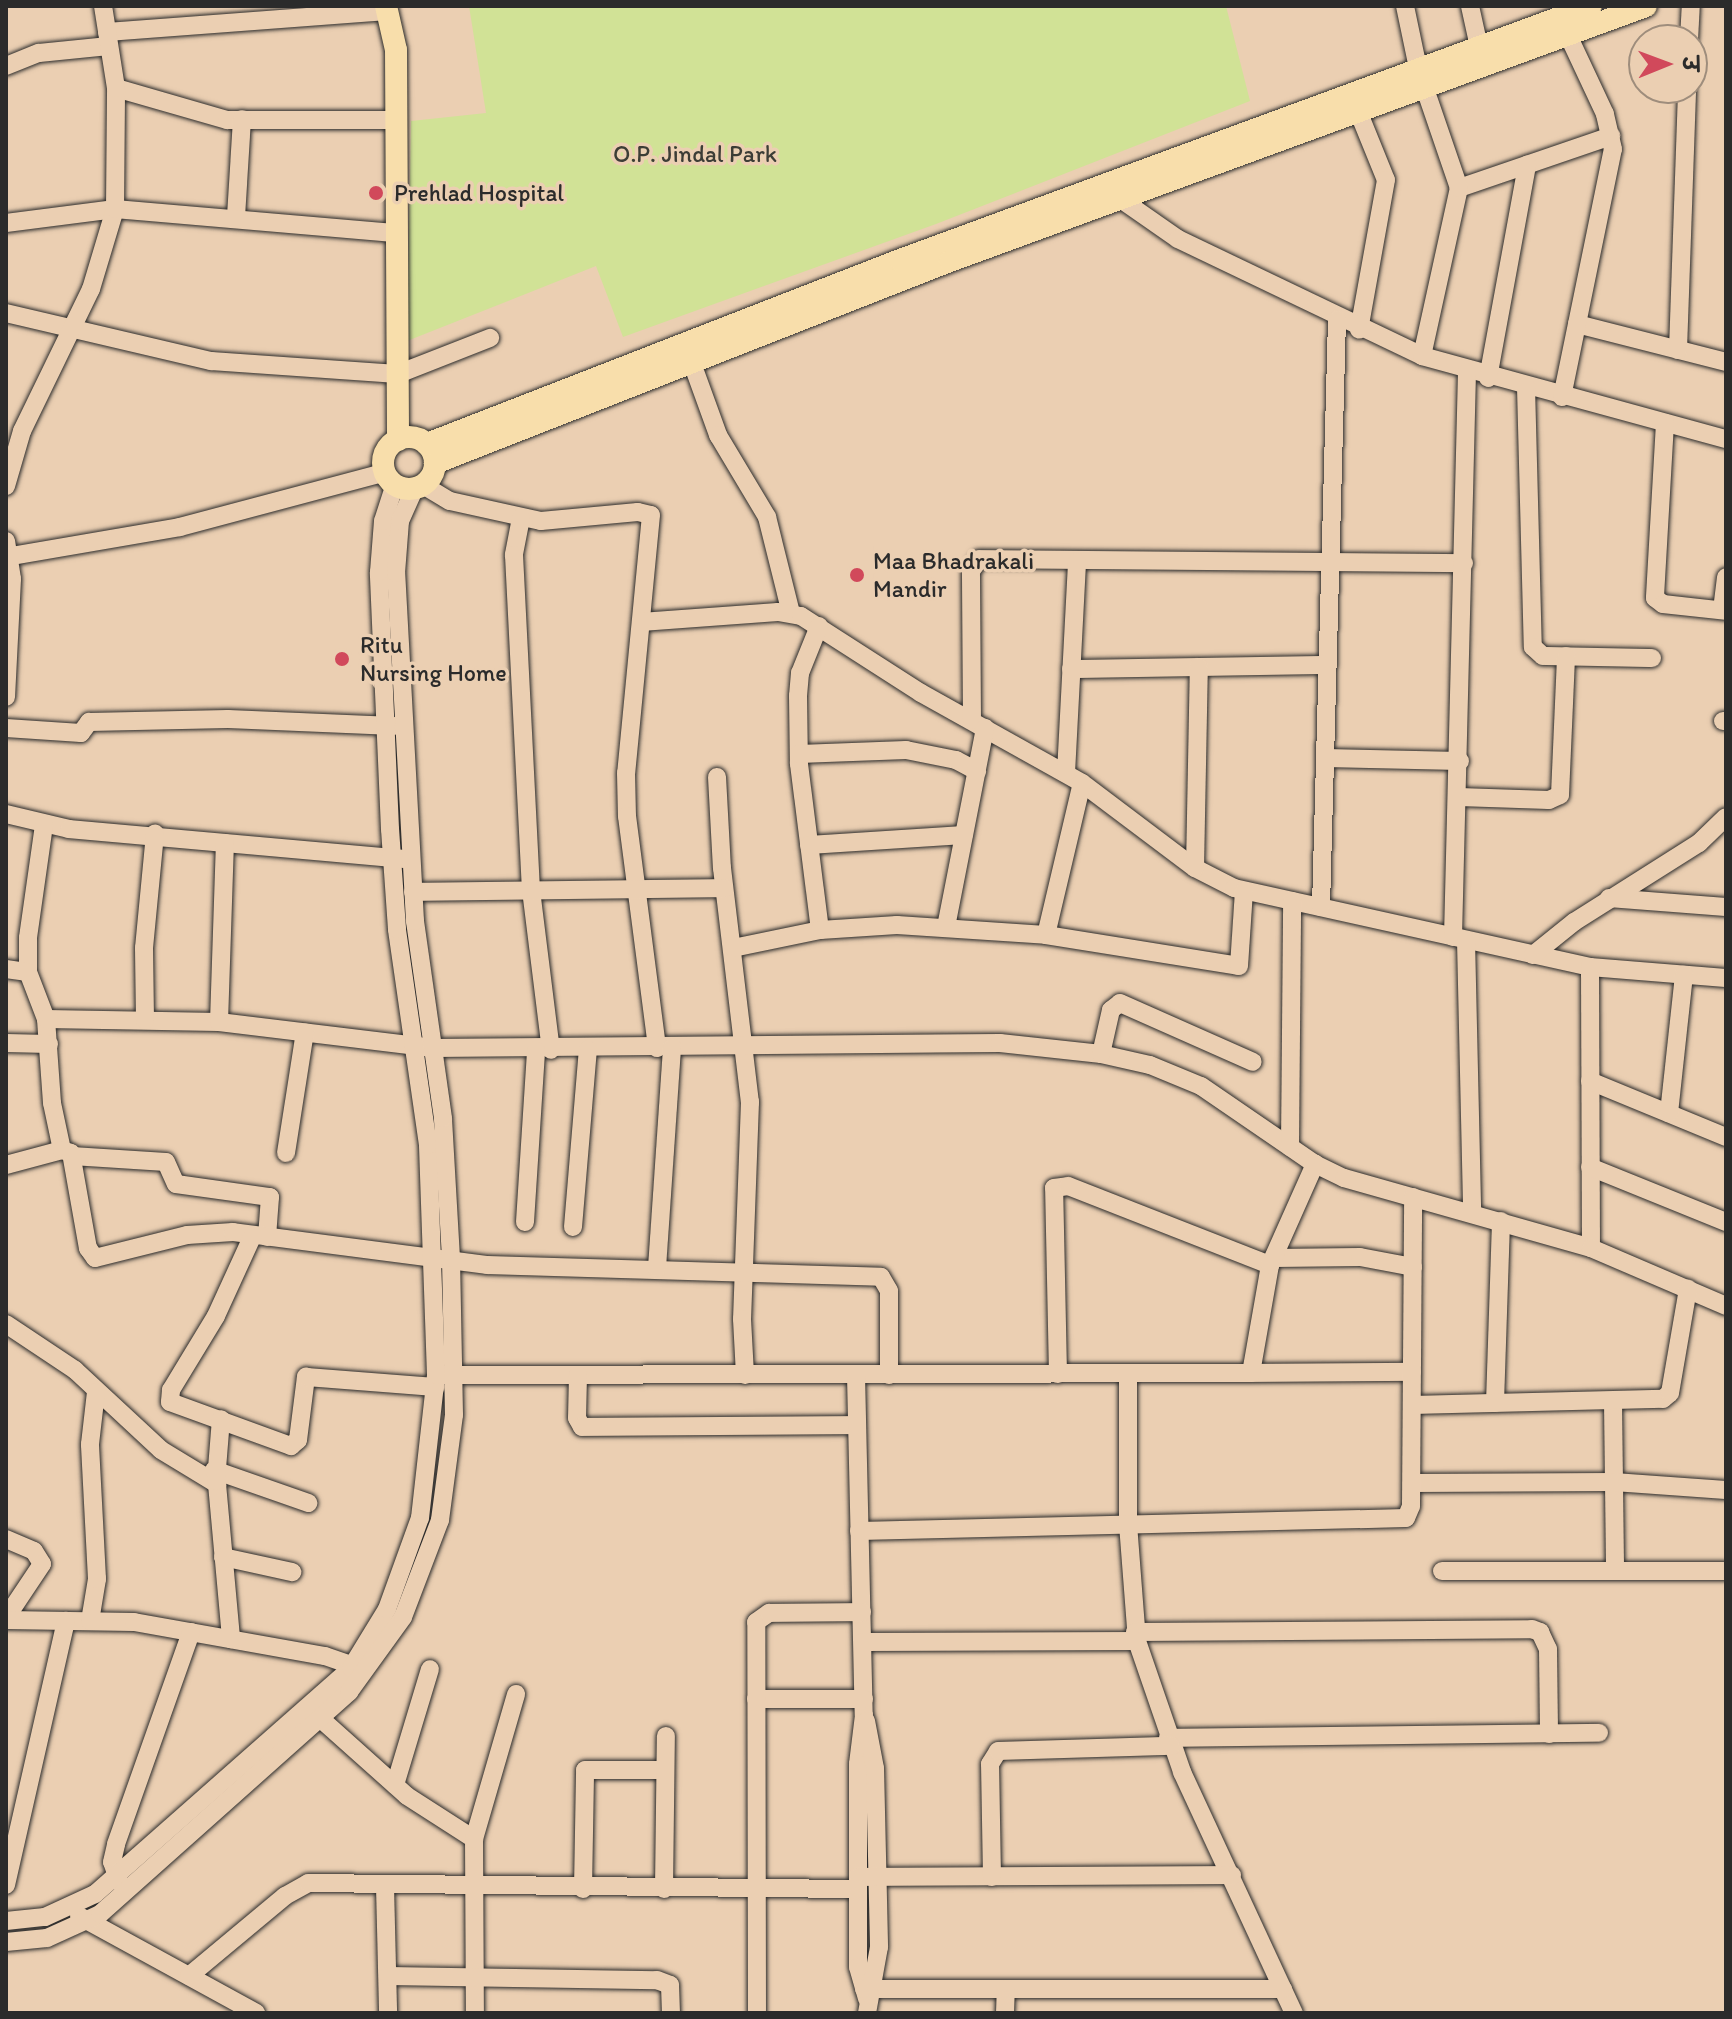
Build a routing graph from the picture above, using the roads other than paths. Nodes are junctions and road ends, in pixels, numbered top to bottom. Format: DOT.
graph roads {
  1 [pos="103,6"];
  2 [pos="1405,6"];
  3 [pos="1470,6"];
  4 [pos="1591,6"];
  5 [pos="1646,6"];
  6 [pos="387,9"];
  7 [pos="1568,35"];
  8 [pos="108,39"];
  9 [pos="1479,47"];
  10 [pos="6,66"];
  11 [pos="1421,77"];
  12 [pos="116,88"];
  13 [pos="1686,104"];
  14 [pos="1358,111"];
  15 [pos="242,119"];
  16 [pos="396,120"];
  17 [pos="1611,136"];
  18 [pos="1527,165"];
  19 [pos="1459,188"];
  20 [pos="1112,193"];
  21 [pos="115,209"];
  22 [pos="236,217"];
  23 [pos="6,223"];
  24 [pos="397,233"];
  25 [pos="6,313"];
  26 [pos="1337,319"];
  27 [pos="1577,324"];
  28 [pos="72,330"];
  29 [pos="1359,330"];
  30 [pos="490,338"];
  31 [pos="1678,350"];
  32 [pos="1422,356"];
  33 [pos="1726,362"];
  34 [pos="692,363"];
  35 [pos="1467,372"];
  36 [pos="398,374"];
  37 [pos="1488,378"];
  38 [pos="1526,387"];
  39 [pos="1562,397"];
  40 [pos="1665,423"];
  41 [pos="1726,439"];
  42 [pos="398,440"];
  43 [pos="431,454"];
  44 [pos="404,483"];
  45 [pos="6,486"];
  46 [pos="521,518"];
  47 [pos="8,549"];
  48 [pos="1077,562"];
  49 [pos="1330,562"];
  50 [pos="1464,563"];
  51 [pos="1726,577"];
  52 [pos="1724,610"];
  53 [pos="791,613"];
  54 [pos="641,622"];
  55 [pos="819,626"];
  56 [pos="1566,656"];
  57 [pos="1652,658"];
  58 [pos="1327,665"];
  59 [pos="1199,667"];
  60 [pos="1071,669"];
  61 [pos="8,671"];
  62 [pos="6,697"];
  63 [pos="979,724"];
  64 [pos="394,726"];
  65 [pos="6,728"];
  66 [pos="799,754"];
  67 [pos="1325,758"];
  68 [pos="1460,761"];
  69 [pos="977,771"];
  70 [pos="717,777"];
  71 [pos="1074,778"];
  72 [pos="1459,797"];
  73 [pos="6,814"];
  74 [pos="1726,817"];
  75 [pos="44,825"];
  76 [pos="155,834"];
  77 [pos="964,835"];
  78 [pos="225,843"];
  79 [pos="809,845"];
  80 [pos="392,858"];
  81 [pos="411,859"];
  82 [pos="1195,868"];
  83 [pos="724,888"];
  84 [pos="636,889"];
  85 [pos="531,890"];
  86 [pos="1244,891"];
  87 [pos="413,892"];
  88 [pos="1609,898"];
  89 [pos="1292,901"];
  90 [pos="1321,907"];
  91 [pos="1726,907"];
  92 [pos="946,927"];
  93 [pos="820,930"];
  94 [pos="1046,935"];
  95 [pos="1460,938"];
  96 [pos="733,948"];
  97 [pos="1533,955"];
  98 [pos="1590,967"];
  99 [pos="6,969"];
  100 [pos="28,972"];
  101 [pos="1684,975"];
  102 [pos="1726,978"];
  103 [pos="46,1019"];
  104 [pos="145,1020"];
  105 [pos="219,1022"];
  106 [pos="305,1032"];
  107 [pos="6,1043"];
  108 [pos="49,1044"];
  109 [pos="413,1046"];
  110 [pos="747,1046"];
  111 [pos="433,1048"];
  112 [pos="664,1048"];
  113 [pos="544,1050"];
  114 [pos="588,1050"];
  115 [pos="1101,1054"];
  116 [pos="1253,1062"];
  117 [pos="1590,1081"];
  118 [pos="1669,1113"];
  119 [pos="1726,1137"];
  120 [pos="1290,1147"];
  121 [pos="67,1153"];
  122 [pos="286,1153"];
  123 [pos="1315,1164"];
  124 [pos="6,1165"];
  125 [pos="1590,1167"];
  126 [pos="1413,1197"];
  127 [pos="1472,1212"];
  128 [pos="1501,1221"];
  129 [pos="525,1222"];
  130 [pos="1726,1222"];
  131 [pos="573,1227"];
  132 [pos="260,1236"];
  133 [pos="1591,1248"];
  134 [pos="441,1256"];
  135 [pos="1272,1262"];
  136 [pos="1413,1267"];
  137 [pos="657,1268"];
  138 [pos="743,1269"];
  139 [pos="1688,1289"];
  140 [pos="1725,1302"];
  141 [pos="6,1324"];
  142 [pos="1412,1372"];
  143 [pos="1251,1373"];
  144 [pos="1058,1374"];
  145 [pos="1128,1374"];
  146 [pos="578,1375"];
  147 [pos="745,1375"];
  148 [pos="856,1375"];
  149 [pos="889,1375"];
  150 [pos="442,1379"];
  151 [pos="96,1392"];
  152 [pos="1613,1402"];
  153 [pos="1495,1403"];
  154 [pos="1412,1405"];
  155 [pos="221,1419"];
  156 [pos="857,1425"];
  157 [pos="216,1477"];
  158 [pos="1614,1482"];
  159 [pos="1412,1483"];
  160 [pos="1726,1490"];
  161 [pos="308,1503"];
  162 [pos="1128,1524"];
  163 [pos="859,1531"];
  164 [pos="6,1539"];
  165 [pos="223,1557"];
  166 [pos="1442,1571"];
  167 [pos="1615,1571"];
  168 [pos="1726,1571"];
  169 [pos="292,1572"];
  170 [pos="862,1612"];
  171 [pos="6,1619"];
  172 [pos="66,1621"];
  173 [pos="90,1621"];
  174 [pos="191,1632"];
  175 [pos="1136,1637"];
  176 [pos="231,1639"];
  177 [pos="863,1642"];
  178 [pos="360,1668"];
  179 [pos="430,1669"];
  180 [pos="516,1694"];
  181 [pos="756,1699"];
  182 [pos="864,1707"];
  183 [pos="314,1712"];
  184 [pos="1599,1733"];
  185 [pos="1549,1734"];
  186 [pos="666,1736"];
  187 [pos="1169,1742"];
  188 [pos="665,1770"];
  189 [pos="395,1785"];
  190 [pos="474,1839"];
  191 [pos="1232,1875"];
  192 [pos="878,1877"];
  193 [pos="992,1877"];
  194 [pos="858,1883"];
  195 [pos="120,1884"];
  196 [pos="6,1885"];
  197 [pos="385,1886"];
  198 [pos="475,1887"];
  199 [pos="583,1889"];
  200 [pos="664,1889"];
  201 [pos="757,1890"];
  202 [pos="67,1908"];
  203 [pos="86,1920"];
  204 [pos="6,1921"];
  205 [pos="6,1942"];
  206 [pos="189,1976"];
  207 [pos="388,1976"];
  208 [pos="475,1976"];
  209 [pos="1006,1989"];
  210 [pos="1283,1989"];
  211 [pos="867,1998"];
  212 [pos="256,2013"];
  213 [pos="388,2013"];
  214 [pos="475,2013"];
  215 [pos="671,2013"];
  216 [pos="757,2013"];
  217 [pos="1005,2013"];
  218 [pos="1294,2013"];
  1 -- 8 [label="street"];
  2 -- 11 [label="street"];
  3 -- 9 [label="street"];
  4 -- 9 [label="main road"];
  5 -- 7 [label="main road"];
  6 -- 8 [label="street"];
  6 -- 16 [label="main road"];
  7 -- 11 [label="main road"];
  7 -- 17 [label="street"];
  8 -- 10 [label="street"];
  8 -- 12 [label="street"];
  9 -- 11 [label="main road"];
  11 -- 14 [label="main road"];
  11 -- 19 [label="street"];
  11 -- 20 [label="main road"];
  12 -- 15 [label="street"];
  12 -- 21 [label="street"];
  13 -- 31 [label="street"];
  14 -- 20 [label="main road"];
  14 -- 29 [label="street"];
  15 -- 16 [label="street"];
  15 -- 22 [label="street"];
  16 -- 24 [label="main road"];
  17 -- 18 [label="street"];
  17 -- 27 [label="street"];
  18 -- 19 [label="street"];
  18 -- 37 [label="street"];
  19 -- 32 [label="street"];
  20 -- 26 [label="street"];
  20 -- 34 [label="main road"];
  20 -- 43 [label="main road"];
  21 -- 22 [label="street"];
  21 -- 23 [label="street"];
  21 -- 28 [label="street"];
  22 -- 24 [label="street"];
  24 -- 36 [label="main road"];
  25 -- 28 [label="street"];
  26 -- 29 [label="street"];
  26 -- 49 [label="street"];
  27 -- 31 [label="street"];
  27 -- 39 [label="street"];
  28 -- 36 [label="street"];
  28 -- 45 [label="street"];
  29 -- 32 [label="street"];
  30 -- 36 [label="street"];
  31 -- 33 [label="street"];
  32 -- 35 [label="street"];
  34 -- 43 [label="main road"];
  34 -- 53 [label="street"];
  35 -- 37 [label="street"];
  35 -- 50 [label="street"];
  36 -- 42 [label="main road"];
  37 -- 38 [label="street"];
  38 -- 39 [label="street"];
  38 -- 56 [label="street"];
  39 -- 40 [label="street"];
  40 -- 41 [label="street"];
  40 -- 52 [label="street"];
  42 -- 43 [label="main road"];
  42 -- 44 [label="main road"];
  43 -- 44 [label="main road"];
  44 -- 46 [label="street"];
  44 -- 47 [label="street"];
  44 -- 64 [label="street"];
  46 -- 54 [label="street"];
  46 -- 85 [label="street"];
  47 -- 61 [label="street"];
  48 -- 49 [label="street"];
  48 -- 60 [label="street"];
  48 -- 63 [label="street"];
  49 -- 50 [label="street"];
  49 -- 58 [label="street"];
  50 -- 68 [label="street"];
  51 -- 52 [label="street"];
  53 -- 54 [label="street"];
  53 -- 55 [label="street"];
  54 -- 84 [label="street"];
  55 -- 63 [label="street"];
  55 -- 66 [label="street"];
  56 -- 57 [label="street"];
  56 -- 72 [label="street"];
  58 -- 59 [label="street"];
  58 -- 67 [label="street"];
  59 -- 60 [label="street"];
  59 -- 82 [label="street"];
  60 -- 71 [label="street"];
  61 -- 62 [label="street"];
  63 -- 69 [label="street"];
  63 -- 71 [label="street"];
  64 -- 65 [label="street"];
  64 -- 80 [label="street"];
  64 -- 81 [label="street"];
  66 -- 69 [label="street"];
  66 -- 79 [label="street"];
  67 -- 68 [label="street"];
  67 -- 90 [label="street"];
  68 -- 72 [label="street"];
  69 -- 77 [label="street"];
  70 -- 83 [label="street"];
  71 -- 82 [label="street"];
  71 -- 94 [label="street"];
  72 -- 95 [label="street"];
  73 -- 75 [label="street"];
  74 -- 88 [label="street"];
  75 -- 76 [label="street"];
  75 -- 100 [label="street"];
  76 -- 78 [label="street"];
  76 -- 104 [label="street"];
  77 -- 79 [label="street"];
  77 -- 92 [label="street"];
  78 -- 80 [label="street"];
  78 -- 105 [label="street"];
  79 -- 93 [label="street"];
  80 -- 81 [label="street"];
  80 -- 109 [label="street"];
  81 -- 87 [label="street"];
  82 -- 86 [label="street"];
  83 -- 84 [label="street"];
  83 -- 96 [label="street"];
  84 -- 85 [label="street"];
  84 -- 112 [label="street"];
  85 -- 87 [label="street"];
  85 -- 113 [label="street"];
  86 -- 89 [label="street"];
  86 -- 94 [label="street"];
  87 -- 111 [label="street"];
  88 -- 91 [label="street"];
  88 -- 97 [label="street"];
  89 -- 90 [label="street"];
  89 -- 120 [label="street"];
  90 -- 95 [label="street"];
  92 -- 93 [label="street"];
  92 -- 94 [label="street"];
  93 -- 96 [label="street"];
  95 -- 97 [label="street"];
  95 -- 127 [label="street"];
  96 -- 110 [label="street"];
  97 -- 98 [label="street"];
  98 -- 101 [label="street"];
  98 -- 117 [label="street"];
  99 -- 100 [label="street"];
  100 -- 103 [label="street"];
  101 -- 102 [label="street"];
  101 -- 118 [label="street"];
  103 -- 104 [label="street"];
  103 -- 108 [label="street"];
  104 -- 105 [label="street"];
  105 -- 106 [label="street"];
  106 -- 109 [label="street"];
  106 -- 122 [label="street"];
  107 -- 108 [label="street"];
  108 -- 121 [label="street"];
  109 -- 111 [label="street"];
  109 -- 134 [label="street"];
  110 -- 112 [label="street"];
  110 -- 115 [label="street"];
  110 -- 138 [label="street"];
  111 -- 113 [label="street"];
  111 -- 134 [label="street"];
  112 -- 114 [label="street"];
  112 -- 137 [label="street"];
  113 -- 114 [label="street"];
  113 -- 129 [label="street"];
  114 -- 131 [label="street"];
  115 -- 116 [label="street"];
  115 -- 120 [label="street"];
  117 -- 118 [label="street"];
  117 -- 125 [label="street"];
  118 -- 119 [label="street"];
  120 -- 123 [label="street"];
  121 -- 124 [label="street"];
  121 -- 132 [label="street"];
  121 -- 132 [label="street"];
  123 -- 126 [label="street"];
  123 -- 135 [label="street"];
  125 -- 130 [label="street"];
  125 -- 133 [label="street"];
  126 -- 127 [label="street"];
  126 -- 136 [label="street"];
  127 -- 128 [label="street"];
  128 -- 133 [label="street"];
  128 -- 153 [label="street"];
  132 -- 134 [label="street"];
  132 -- 155 [label="street"];
  133 -- 139 [label="street"];
  134 -- 137 [label="street"];
  134 -- 150 [label="street"];
  135 -- 136 [label="street"];
  135 -- 143 [label="street"];
  135 -- 144 [label="street"];
  136 -- 142 [label="street"];
  137 -- 138 [label="street"];
  138 -- 147 [label="street"];
  138 -- 149 [label="street"];
  139 -- 140 [label="street"];
  139 -- 152 [label="street"];
  141 -- 151 [label="street"];
  142 -- 143 [label="street"];
  142 -- 154 [label="street"];
  143 -- 145 [label="street"];
  144 -- 145 [label="street"];
  144 -- 149 [label="street"];
  145 -- 162 [label="street"];
  146 -- 147 [label="street"];
  146 -- 150 [label="street"];
  146 -- 156 [label="street"];
  147 -- 148 [label="street"];
  148 -- 149 [label="street"];
  148 -- 156 [label="street"];
  150 -- 155 [label="street"];
  150 -- 178 [label="street"];
  151 -- 157 [label="street"];
  151 -- 173 [label="street"];
  152 -- 153 [label="street"];
  152 -- 158 [label="street"];
  153 -- 154 [label="street"];
  154 -- 159 [label="street"];
  155 -- 157 [label="street"];
  156 -- 163 [label="street"];
  157 -- 161 [label="street"];
  157 -- 165 [label="street"];
  158 -- 159 [label="street"];
  158 -- 160 [label="street"];
  158 -- 167 [label="street"];
  159 -- 162 [label="street"];
  162 -- 163 [label="street"];
  162 -- 175 [label="street"];
  163 -- 170 [label="street"];
  164 -- 171 [label="street"];
  165 -- 169 [label="street"];
  165 -- 176 [label="street"];
  166 -- 167 [label="street"];
  167 -- 168 [label="street"];
  170 -- 177 [label="street"];
  170 -- 181 [label="street"];
  171 -- 172 [label="street"];
  172 -- 173 [label="street"];
  172 -- 196 [label="street"];
  173 -- 174 [label="street"];
  174 -- 176 [label="street"];
  174 -- 195 [label="street"];
  175 -- 177 [label="street"];
  175 -- 185 [label="street"];
  175 -- 187 [label="street"];
  176 -- 178 [label="street"];
  177 -- 182 [label="street"];
  178 -- 183 [label="street"];
  179 -- 189 [label="street"];
  180 -- 190 [label="street"];
  181 -- 182 [label="street"];
  181 -- 201 [label="street"];
  182 -- 192 [label="street"];
  182 -- 194 [label="street"];
  183 -- 189 [label="street"];
  183 -- 195 [label="street"];
  184 -- 185 [label="street"];
  185 -- 187 [label="street"];
  186 -- 188 [label="street"];
  187 -- 191 [label="street"];
  187 -- 193 [label="street"];
  188 -- 199 [label="street"];
  188 -- 200 [label="street"];
  189 -- 190 [label="street"];
  190 -- 198 [label="street"];
  191 -- 193 [label="street"];
  191 -- 210 [label="street"];
  192 -- 193 [label="street"];
  192 -- 194 [label="street"];
  192 -- 211 [label="street"];
  194 -- 201 [label="street"];
  194 -- 211 [label="street"];
  195 -- 202 [label="street"];
  195 -- 203 [label="street"];
  197 -- 198 [label="street"];
  197 -- 206 [label="street"];
  197 -- 207 [label="street"];
  198 -- 199 [label="street"];
  198 -- 208 [label="street"];
  199 -- 200 [label="street"];
  200 -- 201 [label="street"];
  201 -- 216 [label="street"];
  202 -- 203 [label="street"];
  202 -- 204 [label="street"];
  203 -- 205 [label="street"];
  203 -- 206 [label="street"];
  206 -- 212 [label="street"];
  207 -- 208 [label="street"];
  207 -- 213 [label="street"];
  208 -- 214 [label="street"];
  208 -- 215 [label="street"];
  209 -- 210 [label="street"];
  209 -- 211 [label="street"];
  209 -- 217 [label="street"];
  210 -- 218 [label="street"];
}
